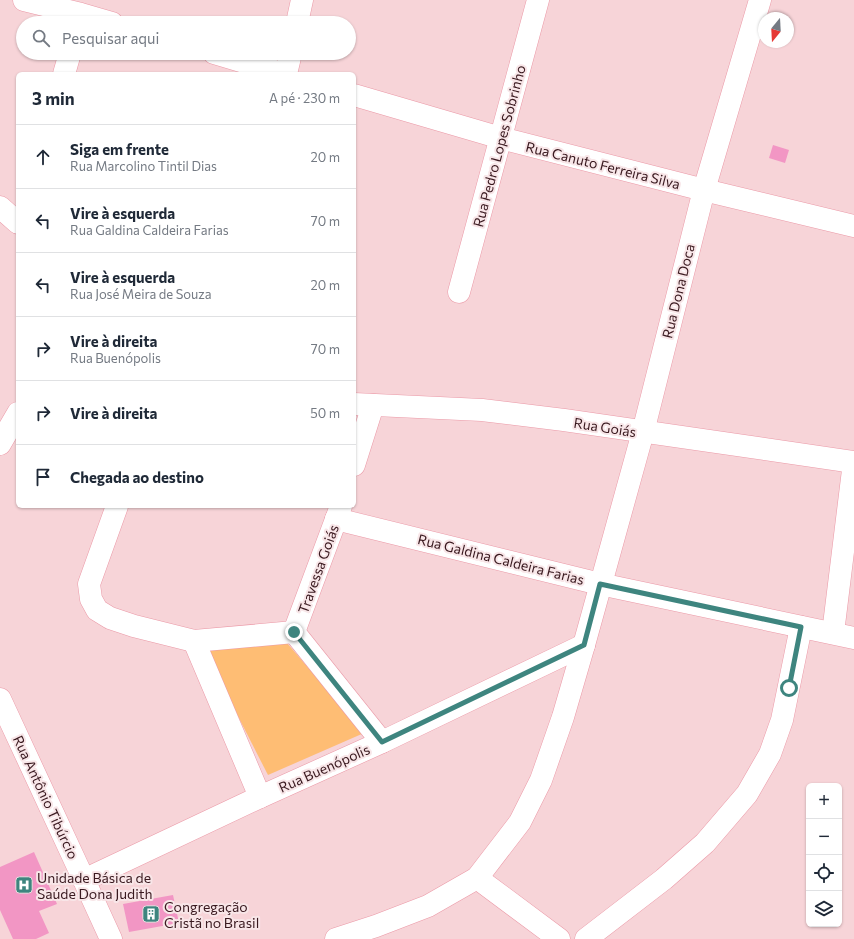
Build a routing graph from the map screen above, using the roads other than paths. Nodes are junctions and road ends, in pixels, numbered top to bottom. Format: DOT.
graph roads {
  1 [pos="24,0"];
  2 [pos="302,0"];
  3 [pos="538,0"];
  4 [pos="760,0"];
  5 [pos="81,12"];
  6 [pos="92,16"];
  7 [pos="299,16"];
  8 [pos="68,60"];
  9 [pos="238,60"];
  10 [pos="289,60"];
  11 [pos="65,72"];
  12 [pos="279,72"];
  13 [pos="286,72"];
  14 [pos="356,96"];
  15 [pos="501,138"];
  16 [pos="704,190"];
  17 [pos="0,207"];
  18 [pos="16,221"];
  19 [pos="854,226"];
  20 [pos="459,292"];
  21 [pos="364,405"];
  22 [pos="16,416"];
  23 [pos="643,432"];
  24 [pos="0,444"];
  25 [pos="356,453"];
  26 [pos="854,462"];
  27 [pos="116,508"];
  28 [pos="338,512"];
  29 [pos="600,584"];
  30 [pos="801,627"];
  31 [pos="294,632"];
  32 [pos="833,633"];
  33 [pos="854,638"];
  34 [pos="194,641"];
  35 [pos="584,645"];
  36 [pos="0,698"];
  37 [pos="382,742"];
  38 [pos="260,797"];
  39 [pos="477,878"];
  40 [pos="84,880"];
  41 [pos="591,938"];
  42 [pos="111,939"];
  43 [pos="336,939"];
  44 [pos="559,939"];
  1 -- 5 [label="street"];
  2 -- 7 [label="street"];
  3 -- 15 [label="street, Rua Pedro Lopes Sobrinho"];
  4 -- 16 [label="street, Rua Dona Doca"];
  5 -- 6 [label="street"];
  8 -- 11 [label="street"];
  9 -- 12 [label="street"];
  10 -- 13 [label="street"];
  14 -- 15 [label="street, Rua Canuto Ferreira Silva"];
  15 -- 16 [label="street, Rua Canuto Ferreira Silva"];
  15 -- 20 [label="street, Rua Pedro Lopes Sobrinho"];
  16 -- 19 [label="street, Rua Canuto Ferreira Silva"];
  16 -- 23 [label="street, Rua Dona Doca"];
  17 -- 18 [label="street"];
  21 -- 23 [label="street, Rua Goiás"];
  21 -- 25 [label="street"];
  22 -- 24 [label="street"];
  23 -- 26 [label="street, Rua Goiás"];
  23 -- 29 [label="street, Rua Dona Doca"];
  26 -- 32 [label="street"];
  27 -- 34 [label="street"];
  28 -- 29 [label="street, Rua Galdina Caldeira Farias"];
  28 -- 31 [label="street, Travessa Goiás"];
  29 -- 30 [label="street, Rua Galdina Caldeira Farias"];
  29 -- 35 [label="street, Rua Dona Doca"];
  30 -- 32 [label="street, Rua Galdina Caldeira Farias"];
  30 -- 41 [label="street"];
  31 -- 34 [label="street"];
  31 -- 37 [label="street"];
  32 -- 33 [label="street, Rua Galdina Caldeira Farias"];
  34 -- 38 [label="street"];
  35 -- 37 [label="street, Rua Buenópolis"];
  35 -- 39 [label="street, Rua Dona Doca"];
  36 -- 40 [label="street, Rua Antônio Tibúrcio"];
  37 -- 38 [label="street, Rua Buenópolis"];
  38 -- 40 [label="street, Rua Buenópolis"];
  39 -- 43 [label="street"];
  39 -- 44 [label="street"];
  40 -- 42 [label="street, Rua Antônio Tibúrcio"];
}
